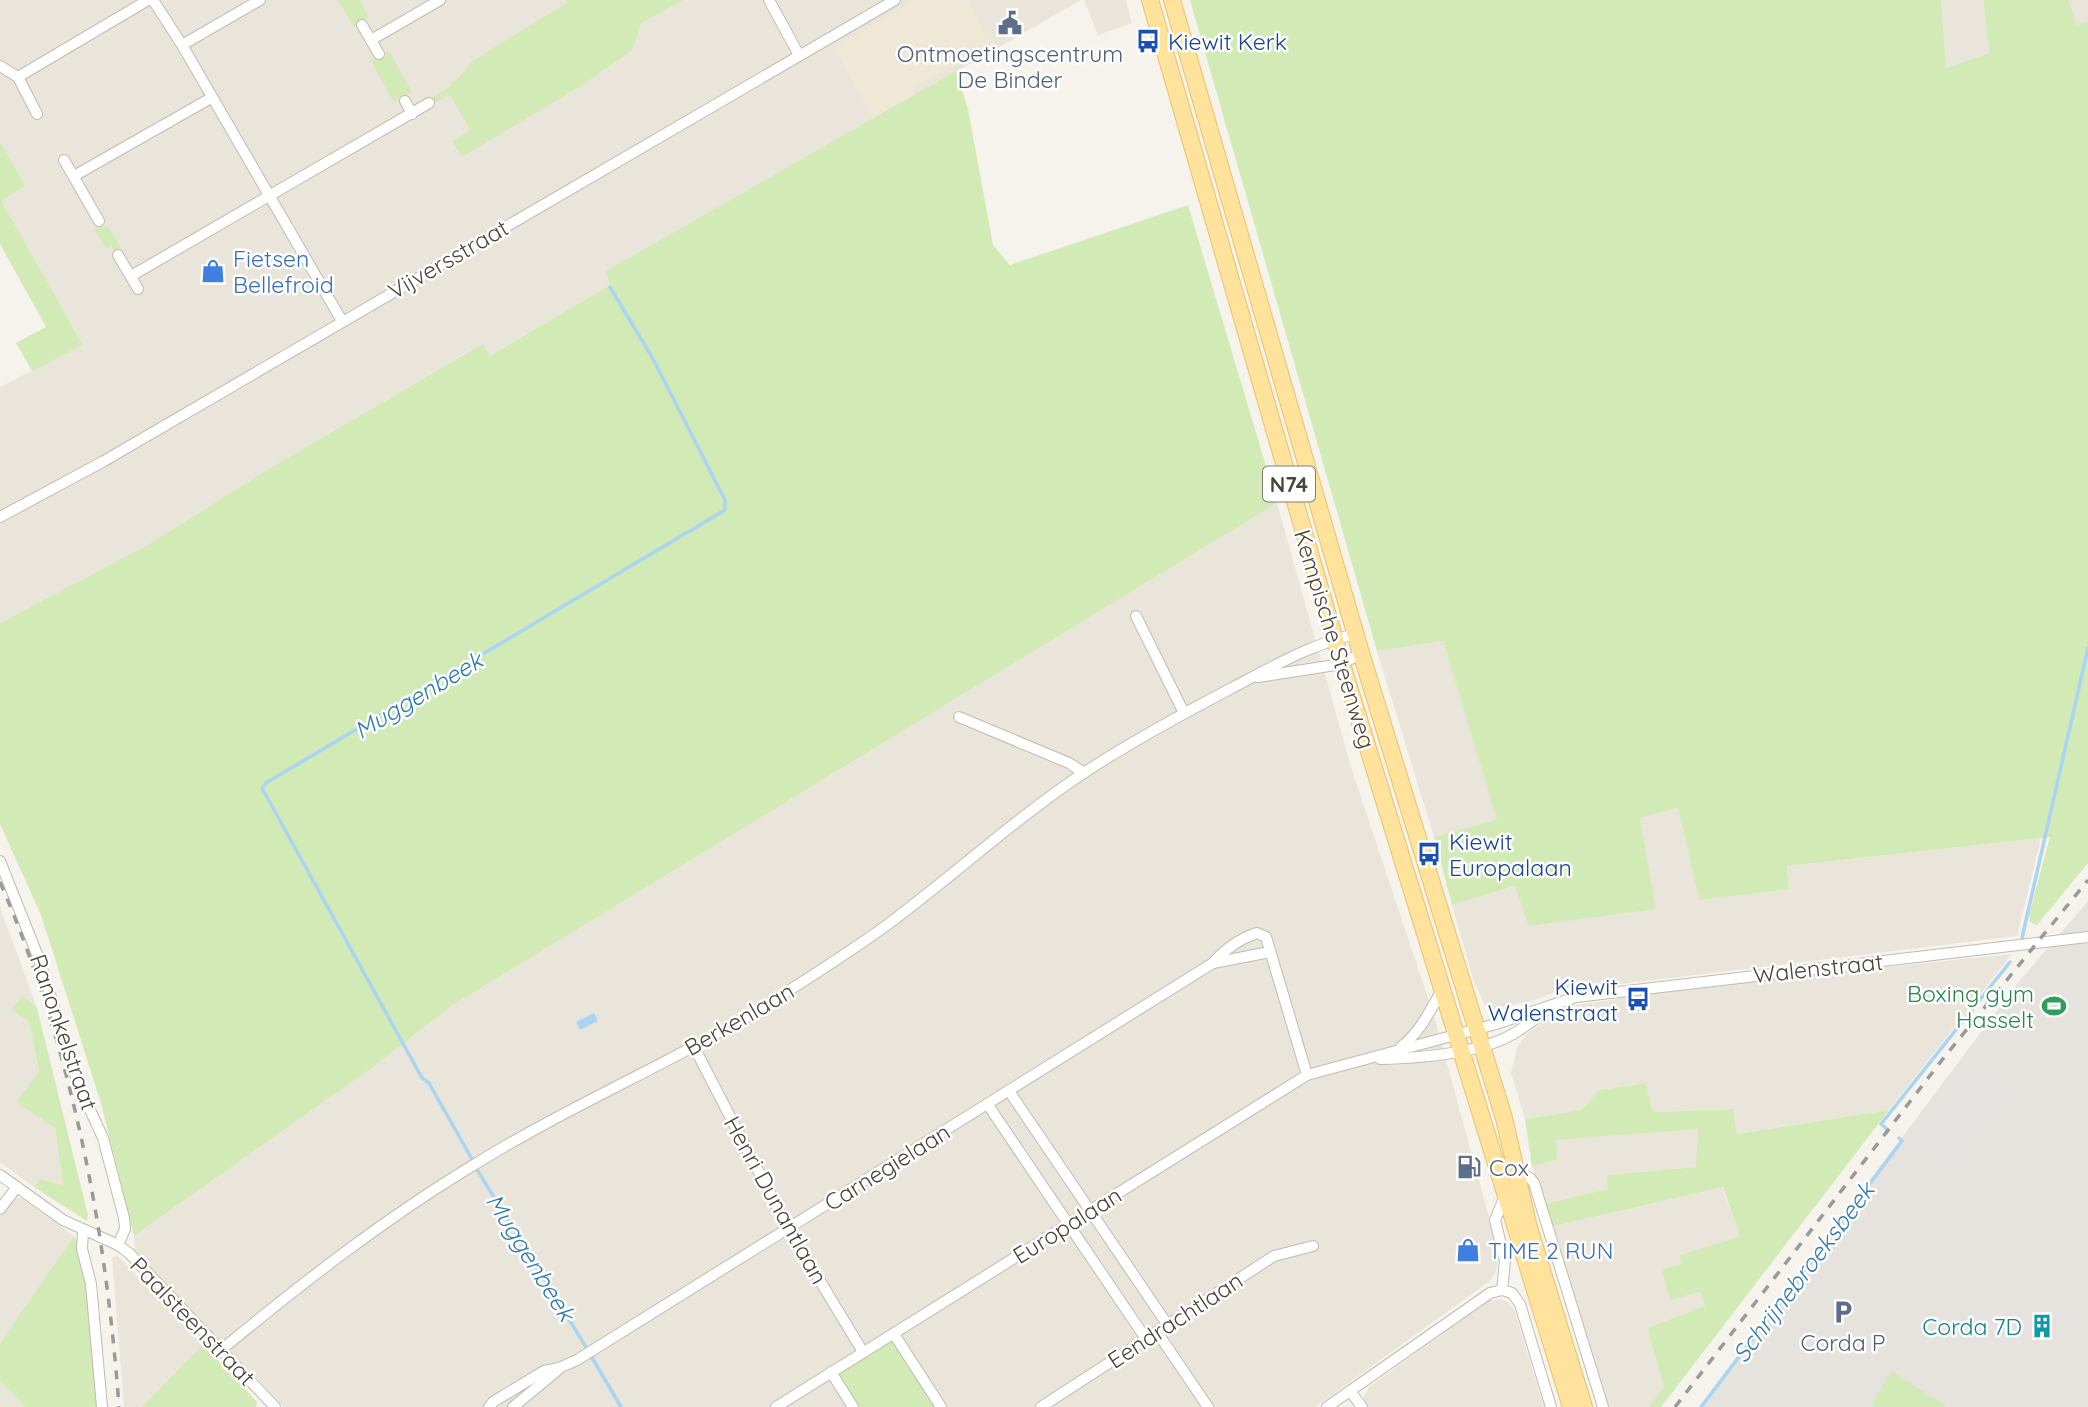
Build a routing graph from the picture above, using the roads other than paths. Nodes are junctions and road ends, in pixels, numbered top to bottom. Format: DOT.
graph roads {
  1 [pos="150,0"];
  2 [pos="260,0"];
  3 [pos="440,0"];
  4 [pos="769,0"];
  5 [pos="895,0"];
  6 [pos="1150,0"];
  7 [pos="1172,0"];
  8 [pos="362,25"];
  9 [pos="371,40"];
  10 [pos="182,45"];
  11 [pos="379,54"];
  12 [pos="799,55"];
  13 [pos="0,66"];
  14 [pos="18,77"];
  15 [pos="211,98"];
  16 [pos="405,101"];
  17 [pos="429,103"];
  18 [pos="37,114"];
  19 [pos="412,114"];
  20 [pos="64,160"];
  21 [pos="74,176"];
  22 [pos="270,197"];
  23 [pos="99,221"];
  24 [pos="118,255"];
  25 [pos="131,276"];
  26 [pos="138,289"];
  27 [pos="342,321"];
  28 [pos="0,517"];
  29 [pos="1136,615"];
  30 [pos="1356,634"];
  31 [pos="1334,639"];
  32 [pos="1361,653"];
  33 [pos="1342,664"];
  34 [pos="1251,678"];
  35 [pos="1184,713"];
  36 [pos="959,717"];
  37 [pos="1084,773"];
  38 [pos="0,861"];
  39 [pos="2088,937"];
  40 [pos="1270,952"];
  41 [pos="1213,963"];
  42 [pos="1442,990"];
  43 [pos="1551,1007"];
  44 [pos="1476,1028"];
  45 [pos="1456,1034"];
  46 [pos="1481,1045"];
  47 [pos="694,1046"];
  48 [pos="1398,1050"];
  49 [pos="1461,1051"];
  50 [pos="1366,1059"];
  51 [pos="1307,1075"];
  52 [pos="1009,1091"];
  53 [pos="988,1105"];
  54 [pos="1516,1171"];
  55 [pos="0,1175"];
  56 [pos="17,1188"];
  57 [pos="1505,1195"];
  58 [pos="0,1209"];
  59 [pos="1090,1211"];
  60 [pos="1068,1224"];
  61 [pos="788,1228"];
  62 [pos="83,1230"];
  63 [pos="118,1245"];
  64 [pos="1313,1246"];
  65 [pos="1502,1290"];
  66 [pos="1167,1324"];
  67 [pos="1157,1332"];
  68 [pos="894,1334"];
  69 [pos="1146,1339"];
  70 [pos="221,1350"];
  71 [pos="863,1352"];
  72 [pos="559,1368"];
  73 [pos="831,1372"];
  74 [pos="1571,1385"];
  75 [pos="1350,1391"];
  76 [pos="270,1405"];
  77 [pos="102,1407"];
  78 [pos="489,1407"];
  79 [pos="513,1407"];
  80 [pos="776,1407"];
  81 [pos="853,1407"];
  82 [pos="941,1407"];
  83 [pos="1041,1407"];
  84 [pos="1208,1407"];
  85 [pos="1327,1407"];
  86 [pos="1362,1407"];
  87 [pos="1551,1407"];
  88 [pos="1571,1407"];
  89 [pos="1584,1407"];
  90 [pos="1603,1407"];
  1 -- 10 [label="street"];
  1 -- 14 [label="street"];
  2 -- 10 [label="street"];
  3 -- 9 [label="street"];
  4 -- 12 [label="street"];
  5 -- 12 [label="street, Vijversstraat"];
  6 -- 31 [label="main road, Kempische Steenweg / N74"];
  7 -- 30 [label="main road, Kempische Steenweg / N74"];
  8 -- 9 [label="street"];
  9 -- 11 [label="street"];
  10 -- 15 [label="street"];
  12 -- 27 [label="street, Vijversstraat"];
  13 -- 14 [label="street"];
  14 -- 18 [label="street"];
  15 -- 21 [label="street"];
  15 -- 22 [label="street"];
  16 -- 19 [label="street"];
  17 -- 19 [label="street"];
  19 -- 22 [label="street"];
  20 -- 21 [label="street"];
  21 -- 23 [label="street"];
  22 -- 25 [label="street"];
  22 -- 27 [label="street"];
  24 -- 25 [label="street"];
  25 -- 26 [label="street"];
  27 -- 28 [label="street, Vijversstraat"];
  29 -- 35 [label="street"];
  30 -- 31 [label="street, Berkenlaan"];
  30 -- 32 [label="main road, Kempische Steenweg / N74"];
  31 -- 33 [label="main road, Kempische Steenweg / N74"];
  31 -- 34 [label="street, Berkenlaan"];
  32 -- 33 [label="street, Berkenlaan"];
  32 -- 44 [label="main road, Kempische Steenweg / N74"];
  33 -- 34 [label="street, Berkenlaan"];
  33 -- 42 [label="main road, Kempische Steenweg / N74"];
  34 -- 35 [label="street, Berkenlaan"];
  35 -- 37 [label="street, Berkenlaan"];
  36 -- 37 [label="street"];
  37 -- 47 [label="street, Berkenlaan"];
  38 -- 63 [label="street, Ranonkelstraat"];
  39 -- 43 [label="street, Walenstraat"];
  40 -- 41 [label="street, Carnegielaan"];
  40 -- 41 [label="street, Carnegielaan"];
  40 -- 51 [label="street"];
  41 -- 52 [label="street, Carnegielaan"];
  42 -- 45 [label="main road, Kempische Steenweg / N74"];
  42 -- 48 [label="street"];
  43 -- 44 [label="street, Walenstraat"];
  43 -- 46 [label="street, Walenstraat"];
  44 -- 45 [label="street, Walenstraat"];
  44 -- 46 [label="main road, Kempische Steenweg / N74"];
  45 -- 48 [label="street, Europalaan"];
  45 -- 49 [label="main road, Kempische Steenweg / N74"];
  46 -- 49 [label="street, Europalaan"];
  46 -- 54 [label="main road, Kempische Steenweg / N74"];
  47 -- 61 [label="street, Henri Dunantlaan"];
  47 -- 70 [label="street, Berkenlaan"];
  48 -- 50 [label="street, Europalaan"];
  49 -- 50 [label="street, Europalaan"];
  49 -- 57 [label="main road, Kempische Steenweg / N74"];
  50 -- 51 [label="street, Europalaan"];
  51 -- 59 [label="street, Europalaan"];
  52 -- 53 [label="street, Carnegielaan"];
  52 -- 59 [label="street"];
  53 -- 60 [label="street"];
  53 -- 61 [label="street, Carnegielaan"];
  54 -- 74 [label="main road, Kempische Steenweg / N74"];
  54 -- 90 [label="street, Kempische Steenweg"];
  55 -- 56 [label="street, Paalsteenstraat"];
  56 -- 58 [label="street"];
  56 -- 62 [label="street, Paalsteenstraat"];
  57 -- 65 [label="street"];
  57 -- 74 [label="main road, Kempische Steenweg / N74"];
  59 -- 60 [label="street, Europalaan"];
  59 -- 66 [label="street"];
  60 -- 68 [label="street, Europalaan"];
  60 -- 69 [label="street"];
  61 -- 71 [label="street, Henri Dunantlaan"];
  61 -- 72 [label="street, Carnegielaan"];
  62 -- 63 [label="street, Paalsteenstraat"];
  62 -- 77 [label="street"];
  63 -- 70 [label="street, Paalsteenstraat"];
  64 -- 66 [label="street, Eendrachtlaan"];
  65 -- 75 [label="street"];
  65 -- 87 [label="street"];
  66 -- 67 [label="street, Eendrachtlaan"];
  67 -- 69 [label="street, Eendrachtlaan"];
  67 -- 84 [label="street"];
  68 -- 71 [label="street, Europalaan"];
  68 -- 82 [label="street"];
  69 -- 83 [label="street, Eendrachtlaan"];
  70 -- 76 [label="street, Paalsteenstraat"];
  71 -- 73 [label="street, Europalaan"];
  72 -- 78 [label="street, Carnegielaan"];
  72 -- 79 [label="street, Carnegielaan"];
  73 -- 80 [label="street, Europalaan"];
  73 -- 81 [label="street"];
  74 -- 88 [label="main road, Kempische Steenweg / N74"];
  74 -- 89 [label="main road, Kempische Steenweg / N74"];
  75 -- 85 [label="street"];
  75 -- 86 [label="street"];
}
